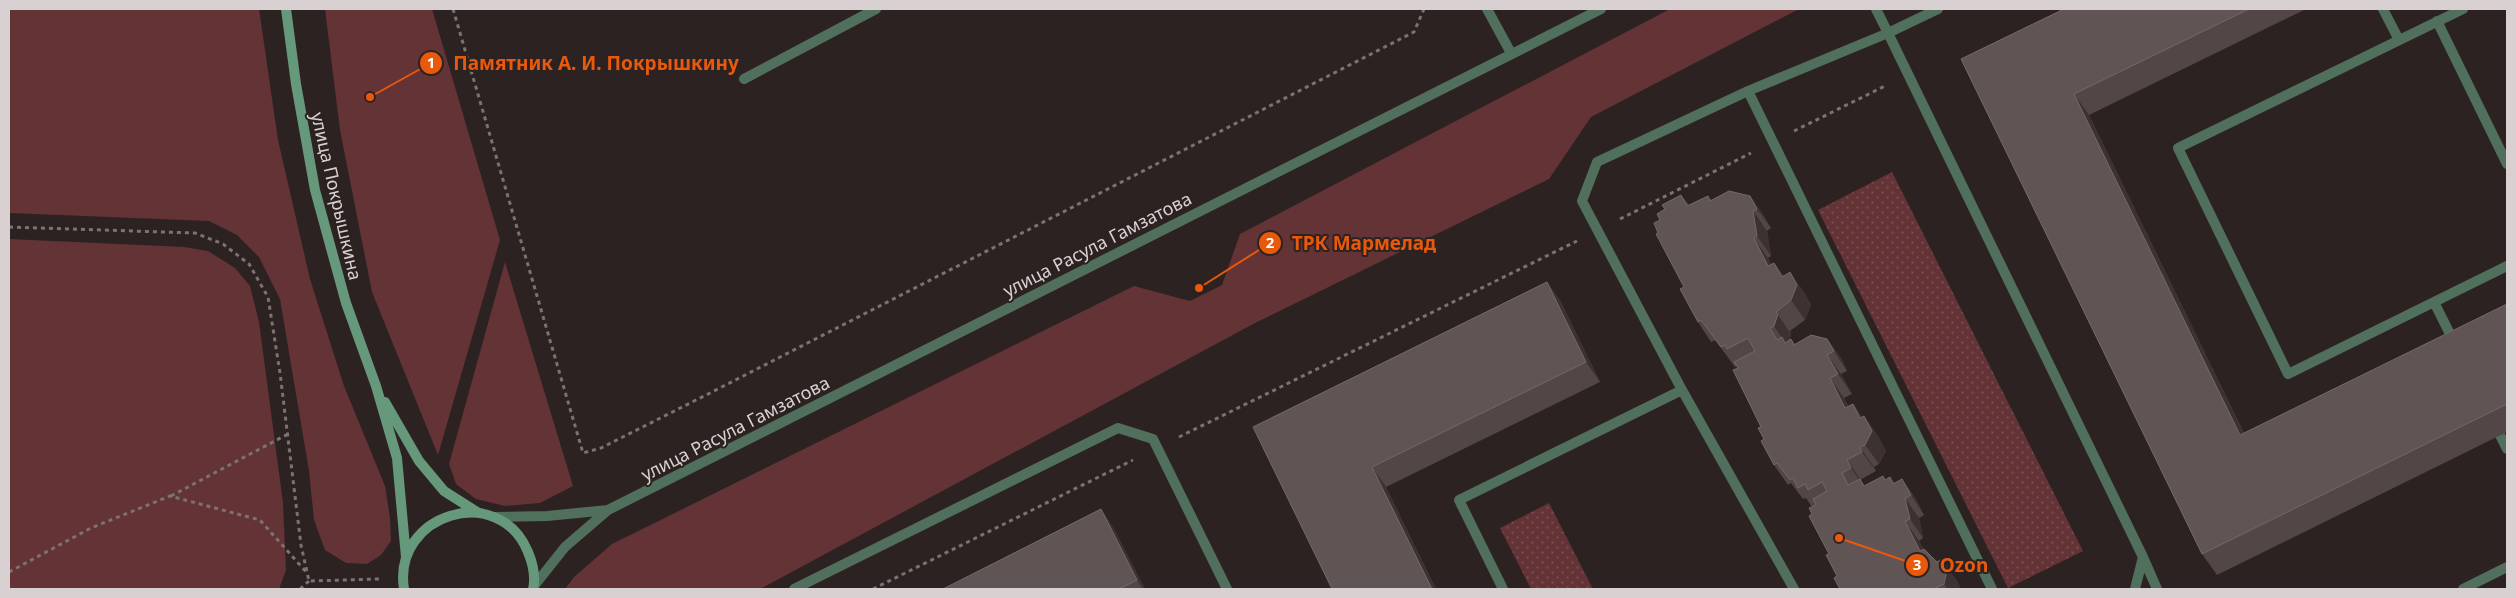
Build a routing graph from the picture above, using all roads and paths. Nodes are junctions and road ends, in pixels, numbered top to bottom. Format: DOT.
graph roads {
  1 [pos="286,9"];
  2 [pos="453,9"];
  3 [pos="876,9"];
  4 [pos="1424,9"];
  5 [pos="1486,9"];
  6 [pos="1601,9"];
  7 [pos="1876,9"];
  8 [pos="1938,9"];
  9 [pos="2383,9"];
  10 [pos="2463,9"];
  11 [pos="2438,21"];
  12 [pos="1888,33"];
  13 [pos="2399,40"];
  14 [pos="1511,52"];
  15 [pos="1908,74"];
  16 [pos="744,78"];
  17 [pos="1748,91"];
  18 [pos="1773,142"];
  19 [pos="2507,164"];
  20 [pos="9,227"];
  21 [pos="1598,230"];
  22 [pos="2507,266"];
  23 [pos="2434,302"];
  24 [pos="2460,355"];
  25 [pos="376,386"];
  26 [pos="1682,390"];
  27 [pos="288,434"];
  28 [pos="2500,435"];
  29 [pos="1157,448"];
  30 [pos="2507,449"];
  31 [pos="170,496"];
  32 [pos="608,510"];
  33 [pos="477,512"];
  34 [pos="494,517"];
  35 [pos="406,557"];
  36 [pos="2143,558"];
  37 [pos="2507,567"];
  38 [pos="9,572"];
  39 [pos="307,573"];
  40 [pos="309,581"];
  41 [pos="403,584"];
  42 [pos="534,588"];
  43 [pos="300,589"];
  44 [pos="794,589"];
  45 [pos="873,589"];
  46 [pos="1227,589"];
  47 [pos="1503,589"];
  48 [pos="1794,589"];
  49 [pos="1992,589"];
  50 [pos="2135,589"];
  51 [pos="2156,589"];
  52 [pos="2463,589"];
  1 -- 25 [label="main road, улица Покрышкина"];
  2 -- 4 [label="path"];
  3 -- 16 [label="street"];
  5 -- 14 [label="street"];
  6 -- 14 [label="street, улица Расула Гамзатова"];
  7 -- 12 [label="street"];
  8 -- 12 [label="street"];
  9 -- 13 [label="street"];
  10 -- 11 [label="street"];
  11 -- 13 [label="street"];
  11 -- 19 [label="street"];
  12 -- 15 [label="street"];
  12 -- 17 [label="street"];
  13 -- 23 [label="street"];
  14 -- 32 [label="street, улица Расула Гамзатова"];
  15 -- 18 [label="path"];
  15 -- 36 [label="street"];
  17 -- 18 [label="street"];
  17 -- 21 [label="street"];
  18 -- 21 [label="path"];
  18 -- 49 [label="street"];
  20 -- 27 [label="path"];
  21 -- 26 [label="street"];
  21 -- 29 [label="path"];
  22 -- 23 [label="street"];
  23 -- 24 [label="street"];
  25 -- 33 [label="main road, улица Покрышкина"];
  25 -- 35 [label="main road, улица Покрышкина"];
  26 -- 47 [label="street"];
  26 -- 48 [label="street"];
  27 -- 31 [label="path"];
  27 -- 39 [label="path"];
  28 -- 30 [label="street"];
  29 -- 44 [label="street"];
  29 -- 45 [label="path"];
  29 -- 46 [label="street"];
  31 -- 38 [label="path"];
  31 -- 39 [label="path"];
  32 -- 34 [label="street, улица Расула Гамзатова"];
  32 -- 42 [label="street, улица Расула Гамзатова"];
  33 -- 34 [label="main road"];
  33 -- 35 [label="main road"];
  34 -- 42 [label="main road"];
  35 -- 41 [label="main road"];
  36 -- 50 [label="street"];
  36 -- 51 [label="street"];
  37 -- 52 [label="street"];
  39 -- 40 [label="path"];
  40 -- 41 [label="path"];
  40 -- 43 [label="path"];
}
